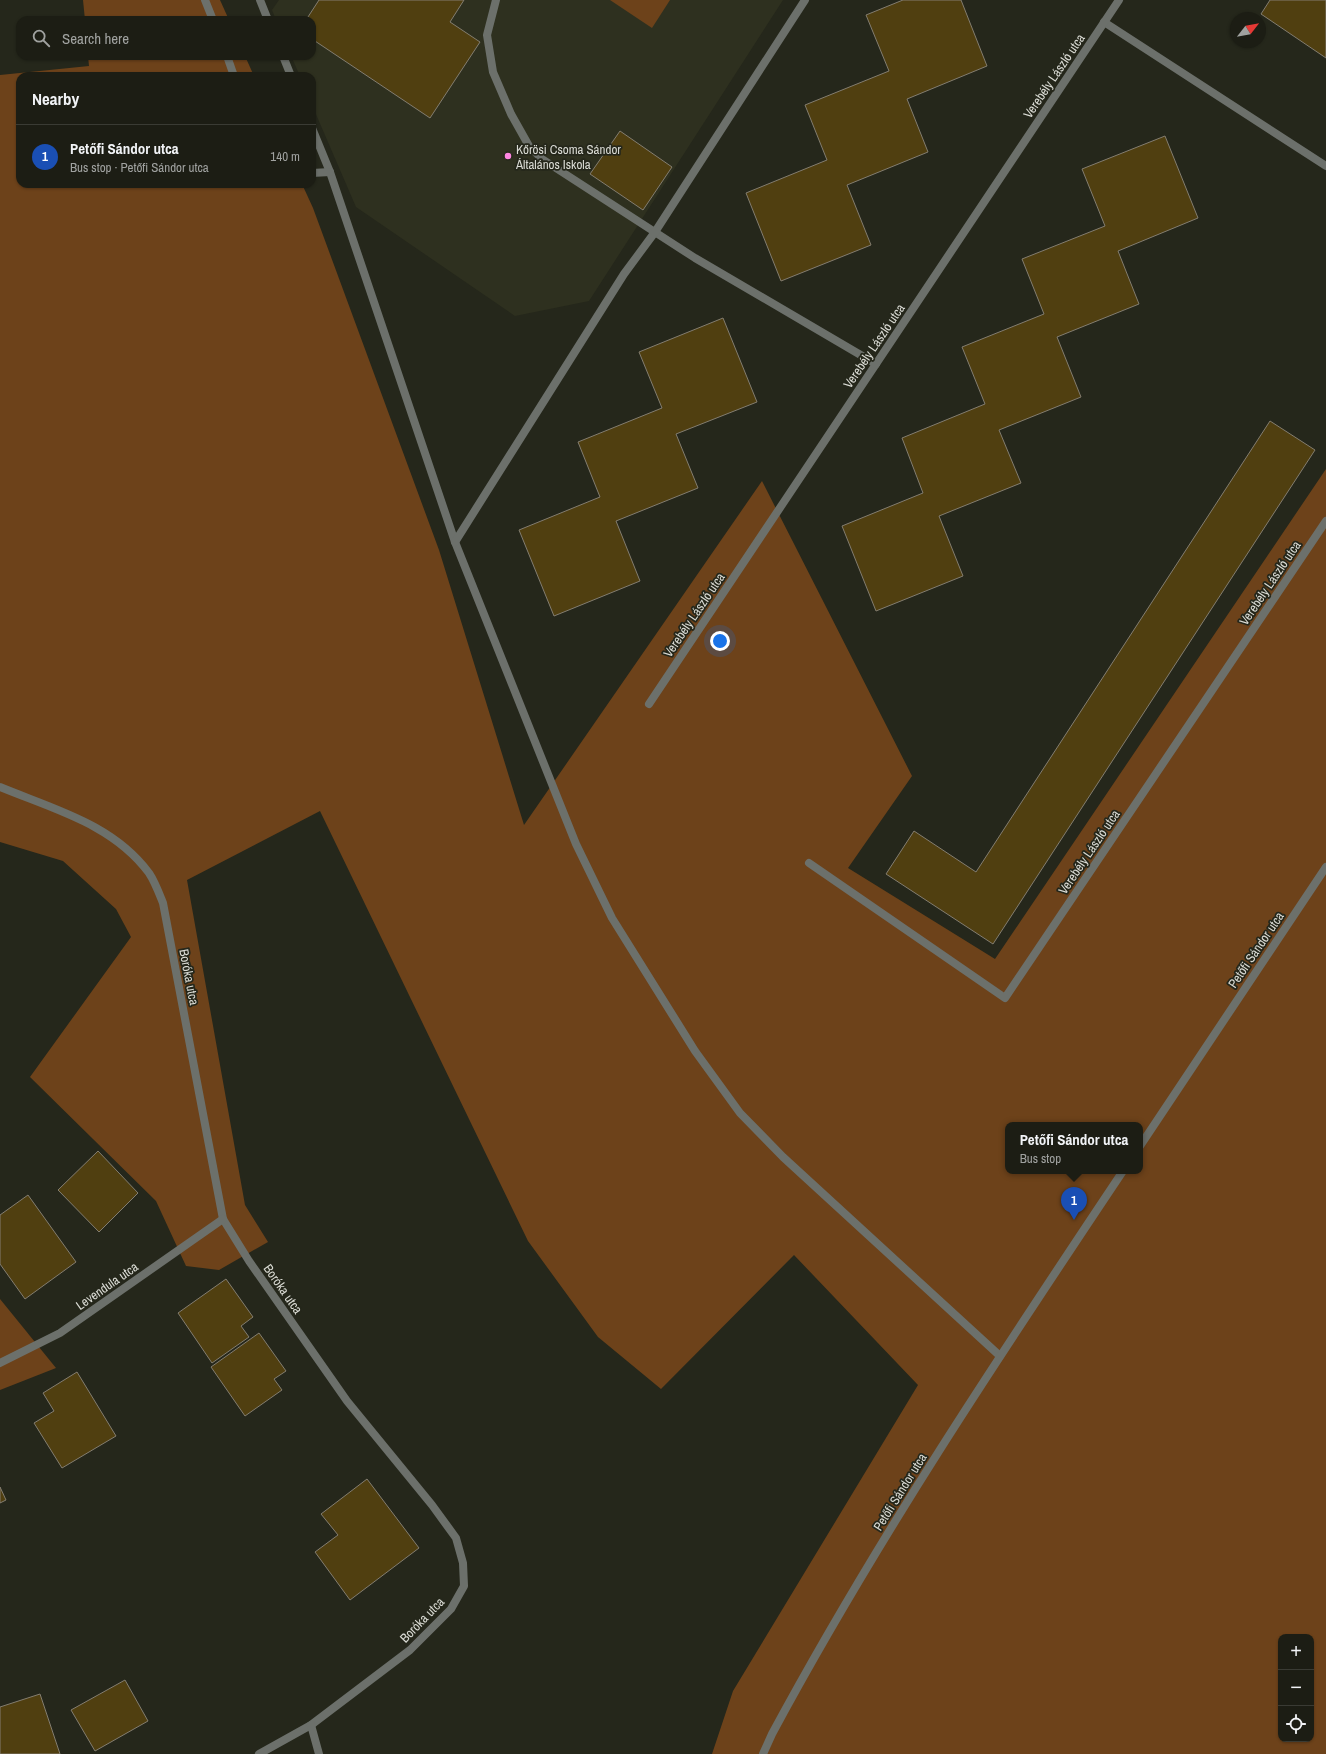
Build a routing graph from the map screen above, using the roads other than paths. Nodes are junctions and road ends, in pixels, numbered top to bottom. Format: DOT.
graph roads {
  1 [pos="205,0"];
  2 [pos="260,0"];
  3 [pos="496,0"];
  4 [pos="805,0"];
  5 [pos="1119,0"];
  6 [pos="211,16"];
  7 [pos="266,16"];
  8 [pos="1104,22"];
  9 [pos="228,60"];
  10 [pos="285,60"];
  11 [pos="233,72"];
  12 [pos="289,72"];
  13 [pos="316,138"];
  14 [pos="1326,166"];
  15 [pos="330,172"];
  16 [pos="316,173"];
  17 [pos="655,232"];
  18 [pos="876,364"];
  19 [pos="1326,520"];
  20 [pos="455,542"];
  21 [pos="649,704"];
  22 [pos="0,787"];
  23 [pos="809,863"];
  24 [pos="1326,867"];
  25 [pos="1143,1142"];
  26 [pos="1121,1174"];
  27 [pos="223,1219"];
  28 [pos="1000,1356"];
  29 [pos="0,1363"];
  30 [pos="311,1725"];
  31 [pos="259,1754"];
  32 [pos="319,1754"];
  33 [pos="763,1754"];
  1 -- 6 [label="street"];
  2 -- 7 [label="street"];
  3 -- 17 [label="street"];
  4 -- 17 [label="street"];
  5 -- 8 [label="street, Verebély László utca"];
  8 -- 14 [label="street"];
  8 -- 18 [label="street, Verebély László utca"];
  9 -- 11 [label="street"];
  10 -- 12 [label="street"];
  13 -- 15 [label="street"];
  15 -- 16 [label="street"];
  15 -- 20 [label="street"];
  17 -- 18 [label="street"];
  17 -- 20 [label="street"];
  18 -- 21 [label="street, Verebély László utca"];
  19 -- 23 [label="street, Verebély László utca"];
  20 -- 28 [label="street"];
  22 -- 27 [label="street, Boróka utca"];
  24 -- 25 [label="street, Petőfi Sándor utca"];
  26 -- 28 [label="street, Petőfi Sándor utca"];
  27 -- 29 [label="street, Levendula utca"];
  27 -- 30 [label="street, Boróka utca"];
  28 -- 33 [label="street, Petőfi Sándor utca"];
  30 -- 31 [label="street, Boróka utca"];
  30 -- 32 [label="street"];
}
